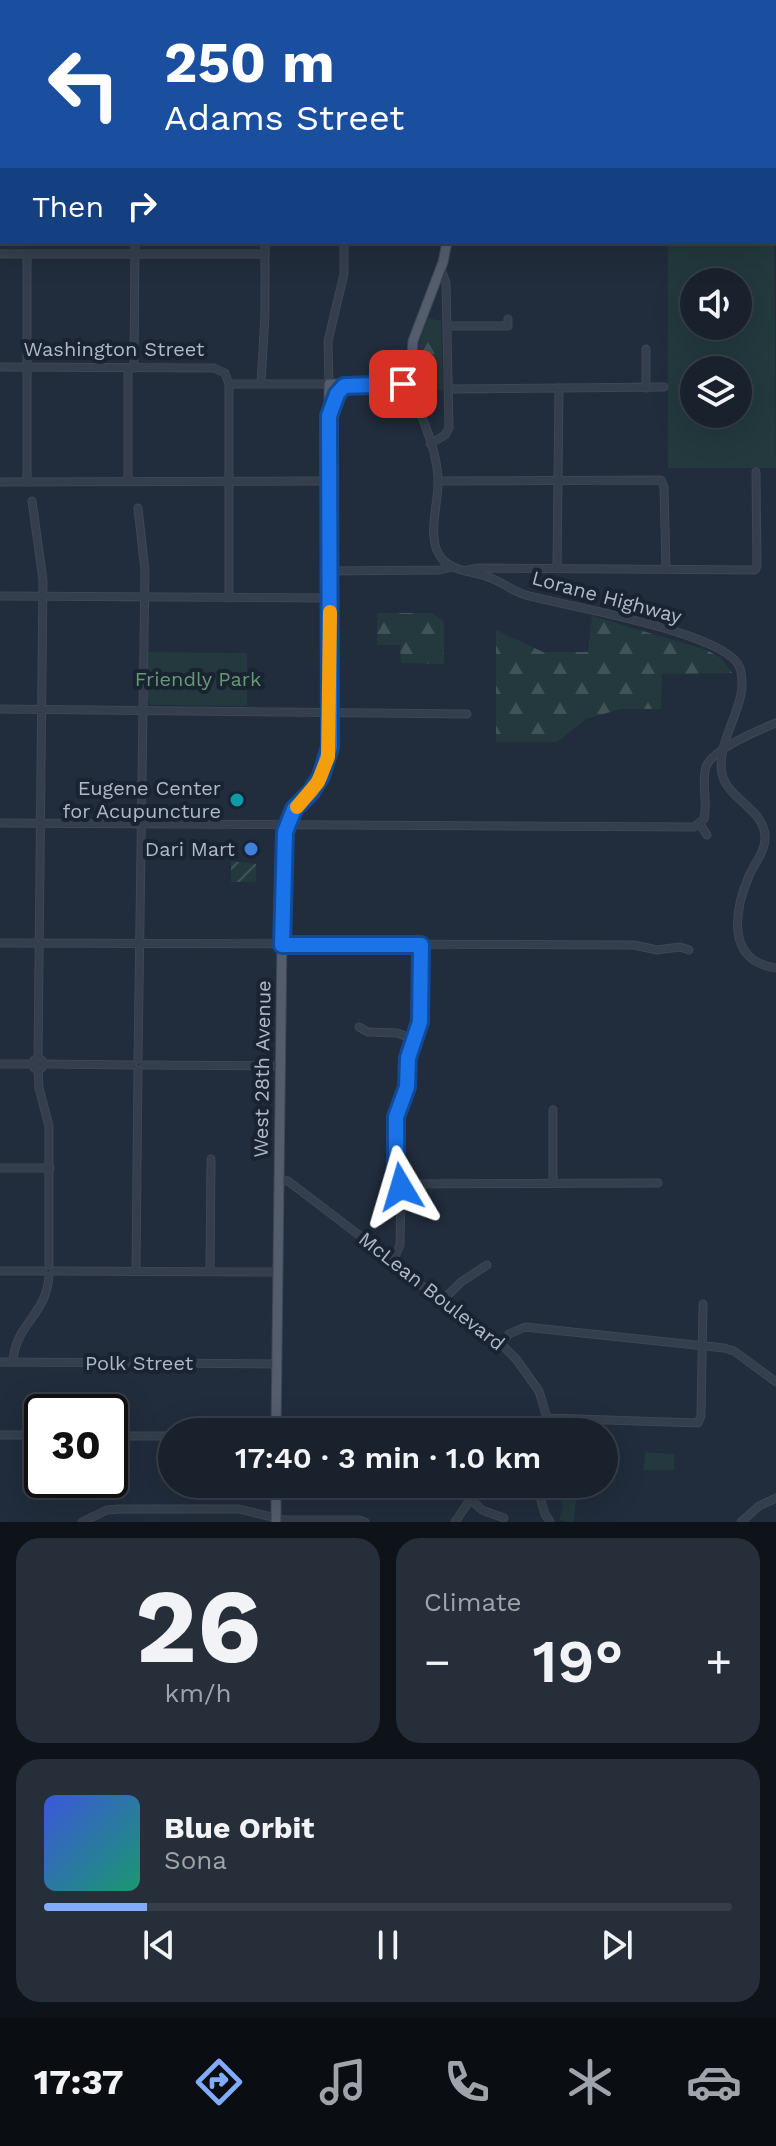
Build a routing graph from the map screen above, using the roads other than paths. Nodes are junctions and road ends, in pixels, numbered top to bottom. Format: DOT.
graph roads {
  1 [pos="135,244"];
  2 [pos="265,244"];
  3 [pos="344,244"];
  4 [pos="447,244"];
  5 [pos="0,254"];
  6 [pos="27,254"];
  7 [pos="265,254"];
  8 [pos="135,255"];
  9 [pos="441,269"];
  10 [pos="508,319"];
  11 [pos="448,326"];
  12 [pos="646,349"];
  13 [pos="410,355"];
  14 [pos="0,367"];
  15 [pos="26,367"];
  16 [pos="131,368"];
  17 [pos="229,384"];
  18 [pos="261,384"];
  19 [pos="329,384"];
  20 [pos="348,384"];
  21 [pos="385,384"];
  22 [pos="410,385"];
  23 [pos="664,387"];
  24 [pos="559,388"];
  25 [pos="646,388"];
  26 [pos="449,389"];
  27 [pos="329,416"];
  28 [pos="430,444"];
  29 [pos="756,472"];
  30 [pos="557,480"];
  31 [pos="229,481"];
  32 [pos="330,481"];
  33 [pos="438,481"];
  34 [pos="0,482"];
  35 [pos="27,482"];
  36 [pos="128,482"];
  37 [pos="32,501"];
  38 [pos="138,508"];
  39 [pos="452,567"];
  40 [pos="557,568"];
  41 [pos="666,568"];
  42 [pos="330,571"];
  43 [pos="465,571"];
  44 [pos="0,596"];
  45 [pos="43,596"];
  46 [pos="144,598"];
  47 [pos="229,598"];
  48 [pos="330,598"];
  49 [pos="0,709"];
  50 [pos="41,709"];
  51 [pos="144,711"];
  52 [pos="330,712"];
  53 [pos="467,714"];
  54 [pos="776,723"];
  55 [pos="724,749"];
  56 [pos="0,823"];
  57 [pos="40,823"];
  58 [pos="142,823"];
  59 [pos="288,824"];
  60 [pos="700,824"];
  61 [pos="707,835"];
  62 [pos="765,836"];
  63 [pos="776,836"];
  64 [pos="0,943"];
  65 [pos="39,944"];
  66 [pos="140,944"];
  67 [pos="282,945"];
  68 [pos="421,945"];
  69 [pos="689,950"];
  70 [pos="776,968"];
  71 [pos="359,1027"];
  72 [pos="414,1039"];
  73 [pos="0,1064"];
  74 [pos="38,1064"];
  75 [pos="138,1065"];
  76 [pos="280,1066"];
  77 [pos="553,1110"];
  78 [pos="211,1159"];
  79 [pos="0,1168"];
  80 [pos="50,1168"];
  81 [pos="279,1180"];
  82 [pos="553,1183"];
  83 [pos="658,1183"];
  84 [pos="400,1184"];
  85 [pos="393,1261"];
  86 [pos="487,1265"];
  87 [pos="0,1271"];
  88 [pos="48,1271"];
  89 [pos="136,1271"];
  90 [pos="210,1271"];
  91 [pos="278,1272"];
  92 [pos="441,1302"];
  93 [pos="703,1304"];
  94 [pos="501,1344"];
  95 [pos="703,1345"];
  96 [pos="0,1362"];
  97 [pos="13,1362"];
  98 [pos="277,1364"];
  99 [pos="776,1382"];
  100 [pos="276,1418"];
  101 [pos="547,1418"];
  102 [pos="618,1420"];
  103 [pos="0,1435"];
  104 [pos="24,1435"];
  105 [pos="128,1436"];
  106 [pos="158,1436"];
  107 [pos="276,1498"];
  108 [pos="540,1498"];
  109 [pos="776,1498"];
  110 [pos="470,1500"];
  111 [pos="504,1518"];
  112 [pos="276,1520"];
  113 [pos="82,1522"];
  114 [pos="365,1522"];
  115 [pos="455,1522"];
  116 [pos="550,1522"];
  117 [pos="741,1522"];
  1 -- 8 [label="street"];
  2 -- 7 [label="street"];
  3 -- 19 [label="street, West 28th Avenue"];
  4 -- 9 [label="main road"];
  5 -- 6 [label="street"];
  6 -- 8 [label="street"];
  6 -- 15 [label="street"];
  7 -- 8 [label="street"];
  7 -- 18 [label="street"];
  8 -- 16 [label="street"];
  9 -- 11 [label="street"];
  9 -- 13 [label="main road"];
  10 -- 11 [label="street"];
  11 -- 26 [label="street"];
  12 -- 25 [label="street"];
  13 -- 21 [label="main road"];
  13 -- 22 [label="main road"];
  14 -- 15 [label="street, Washington Street"];
  15 -- 16 [label="street, Washington Street"];
  15 -- 35 [label="street"];
  16 -- 17 [label="street, Washington Street"];
  16 -- 36 [label="street"];
  17 -- 18 [label="street, Washington Street"];
  17 -- 31 [label="street"];
  18 -- 19 [label="street, Washington Street"];
  19 -- 20 [label="main road, Washington Street"];
  19 -- 27 [label="main road, West 28th Avenue"];
  20 -- 21 [label="main road, Washington Street"];
  20 -- 27 [label="main road"];
  21 -- 22 [label="main road, Washington Street"];
  22 -- 28 [label="street"];
  23 -- 25 [label="street"];
  24 -- 25 [label="street"];
  24 -- 26 [label="street"];
  24 -- 30 [label="street"];
  26 -- 28 [label="street"];
  27 -- 32 [label="main road, West 28th Avenue"];
  28 -- 33 [label="street"];
  29 -- 41 [label="street"];
  30 -- 33 [label="street"];
  30 -- 40 [label="street"];
  30 -- 41 [label="street"];
  31 -- 32 [label="street"];
  31 -- 36 [label="street"];
  31 -- 47 [label="street"];
  32 -- 42 [label="main road, West 28th Avenue"];
  33 -- 39 [label="street"];
  34 -- 35 [label="street"];
  35 -- 36 [label="street"];
  37 -- 45 [label="street"];
  38 -- 46 [label="street"];
  39 -- 42 [label="street"];
  39 -- 43 [label="street, Lorane Highway"];
  40 -- 41 [label="street"];
  40 -- 43 [label="street"];
  42 -- 48 [label="main road, West 28th Avenue"];
  43 -- 55 [label="street, Lorane Highway"];
  44 -- 45 [label="street"];
  45 -- 46 [label="street"];
  45 -- 50 [label="street"];
  46 -- 47 [label="street"];
  46 -- 51 [label="street"];
  47 -- 48 [label="street"];
  48 -- 52 [label="main road, West 28th Avenue"];
  49 -- 50 [label="street"];
  50 -- 51 [label="street"];
  50 -- 57 [label="street"];
  51 -- 52 [label="street"];
  51 -- 58 [label="street"];
  52 -- 53 [label="street"];
  52 -- 59 [label="main road, West 28th Avenue"];
  54 -- 55 [label="street"];
  55 -- 60 [label="street"];
  55 -- 62 [label="street, Lorane Highway"];
  56 -- 57 [label="street"];
  57 -- 58 [label="street"];
  57 -- 65 [label="street"];
  58 -- 59 [label="street"];
  58 -- 66 [label="street"];
  59 -- 60 [label="street"];
  59 -- 67 [label="main road, West 28th Avenue"];
  60 -- 61 [label="street"];
  62 -- 63 [label="street"];
  62 -- 70 [label="street"];
  64 -- 65 [label="street"];
  65 -- 66 [label="street"];
  65 -- 74 [label="street"];
  66 -- 67 [label="street"];
  66 -- 75 [label="street"];
  67 -- 68 [label="street"];
  67 -- 76 [label="main road, West 28th Avenue"];
  68 -- 69 [label="street"];
  68 -- 72 [label="street"];
  71 -- 72 [label="street"];
  72 -- 84 [label="street"];
  73 -- 74 [label="street"];
  74 -- 75 [label="street"];
  74 -- 80 [label="street"];
  75 -- 76 [label="street"];
  75 -- 89 [label="street"];
  76 -- 81 [label="main road, West 28th Avenue"];
  77 -- 82 [label="street"];
  78 -- 90 [label="street"];
  79 -- 80 [label="street"];
  80 -- 88 [label="street"];
  81 -- 85 [label="street, McLean Boulevard"];
  81 -- 91 [label="main road, West 28th Avenue"];
  82 -- 83 [label="street"];
  82 -- 84 [label="street"];
  84 -- 85 [label="street"];
  85 -- 92 [label="street, McLean Boulevard"];
  86 -- 92 [label="street"];
  87 -- 88 [label="street"];
  88 -- 89 [label="street"];
  88 -- 97 [label="street"];
  89 -- 90 [label="street"];
  90 -- 91 [label="street"];
  91 -- 98 [label="main road, West 28th Avenue"];
  92 -- 94 [label="street, McLean Boulevard"];
  93 -- 95 [label="street"];
  94 -- 95 [label="street"];
  94 -- 101 [label="street, McLean Boulevard"];
  95 -- 99 [label="street"];
  95 -- 102 [label="street"];
  96 -- 97 [label="street, Polk Street"];
  97 -- 98 [label="street, Polk Street"];
  98 -- 100 [label="main road, West 28th Avenue"];
  103 -- 104 [label="street"];
  105 -- 106 [label="street"];
  107 -- 112 [label="main road"];
  108 -- 116 [label="street"];
  109 -- 117 [label="street"];
  110 -- 111 [label="street"];
  110 -- 115 [label="street"];
  112 -- 113 [label="street"];
  112 -- 114 [label="street"];
}
